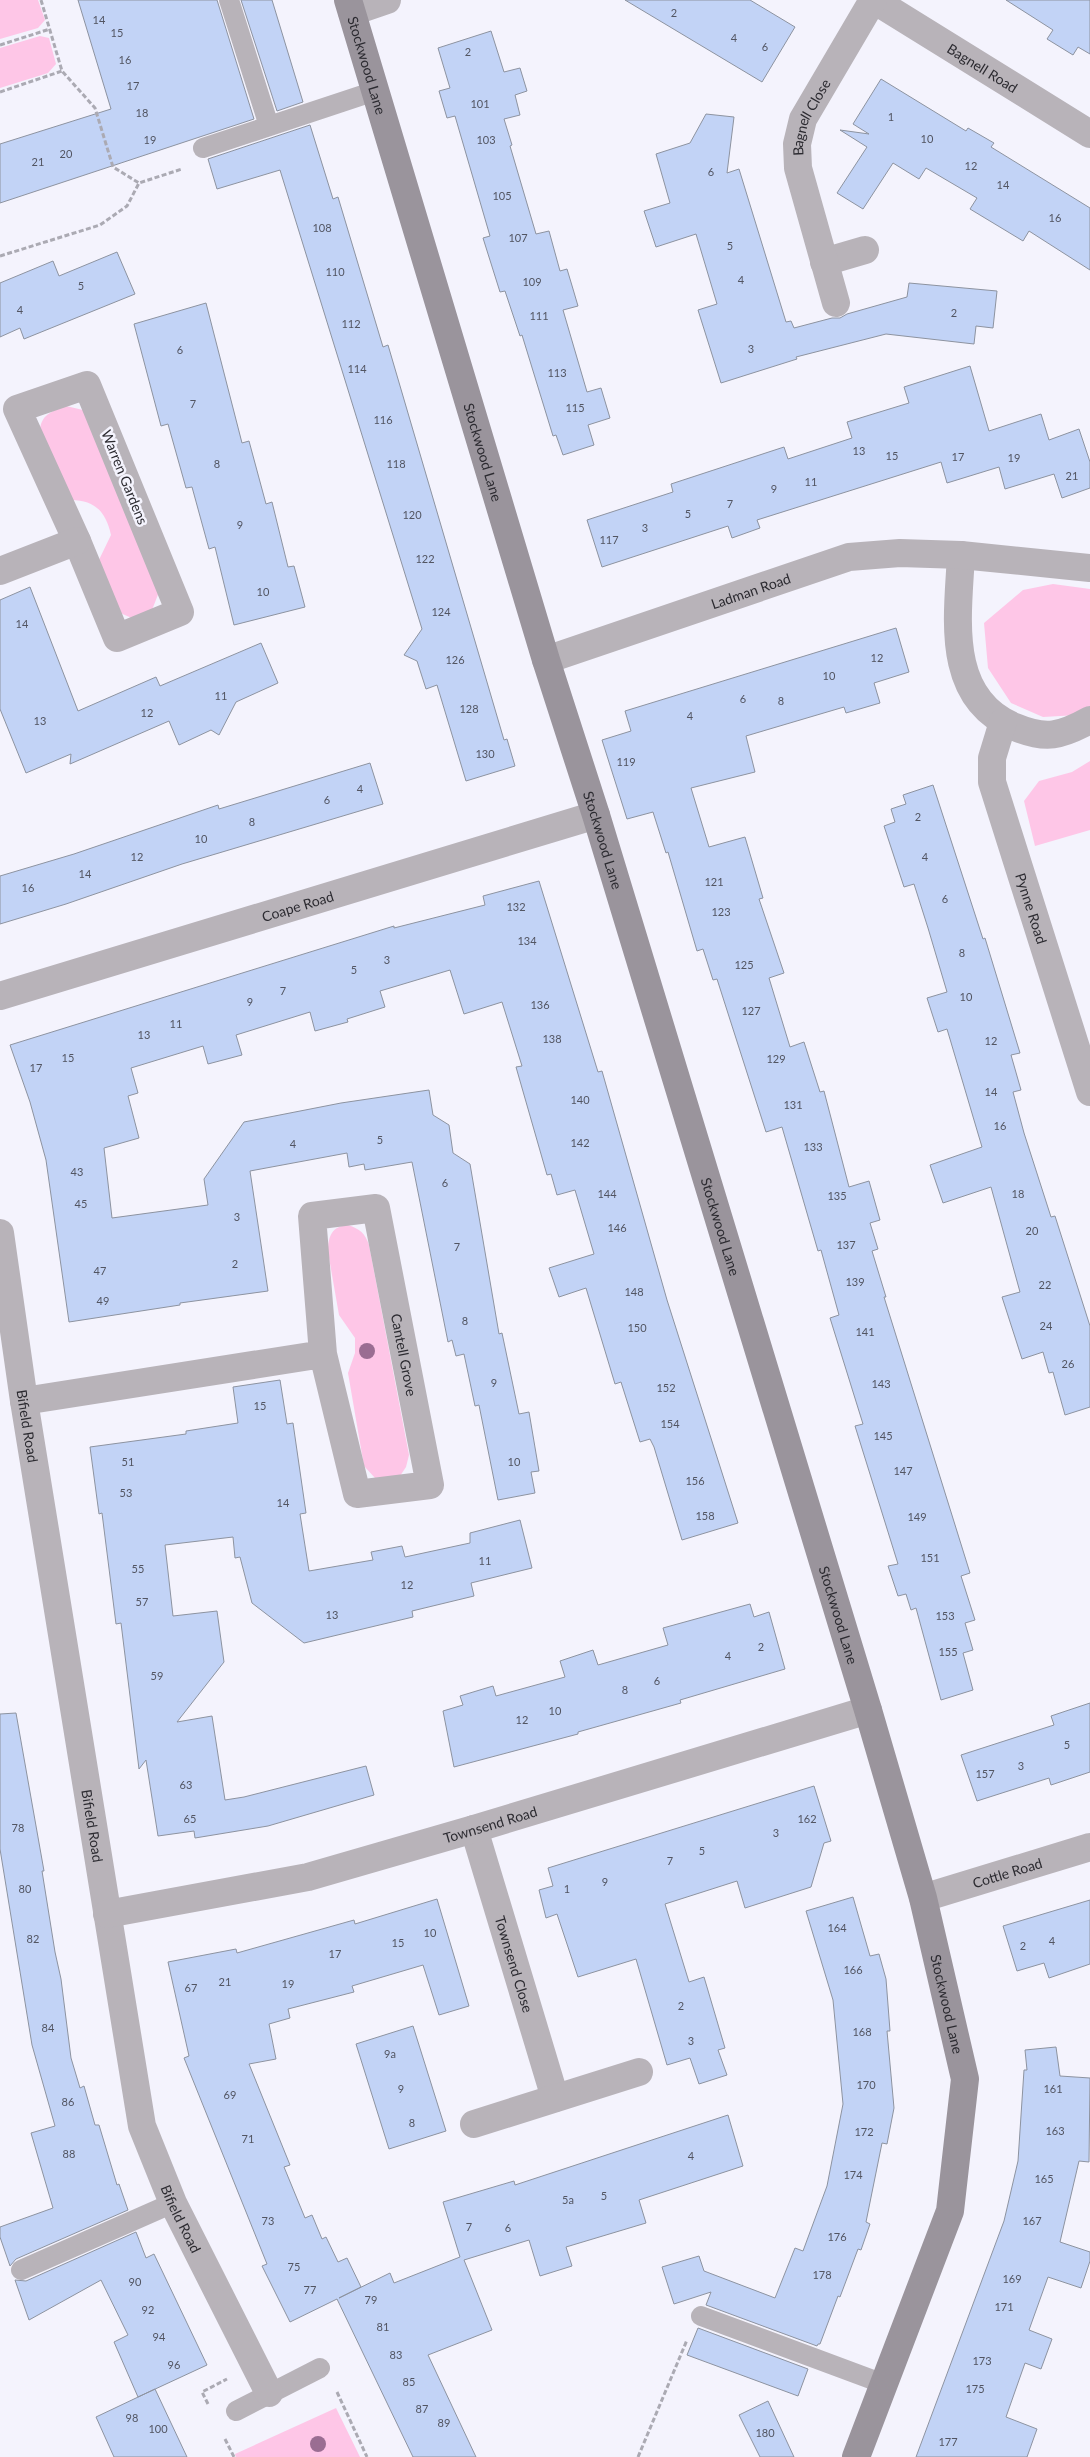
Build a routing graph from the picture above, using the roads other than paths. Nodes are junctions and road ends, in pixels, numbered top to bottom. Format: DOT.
graph roads {
  1 [pos="229,0"];
  2 [pos="387,0"];
  3 [pos="874,0"];
  4 [pos="350,6"];
  5 [pos="375,91"];
  6 [pos="269,126"];
  7 [pos="1090,134"];
  8 [pos="203,148"];
  9 [pos="865,250"];
  10 [pos="824,262"];
  11 [pos="836,303"];
  12 [pos="77,541"];
  13 [pos="961,555"];
  14 [pos="1090,568"];
  15 [pos="0,572"];
  16 [pos="546,660"];
  17 [pos="1090,720"];
  18 [pos="1003,722"];
  19 [pos="596,815"];
  20 [pos="0,996"];
  21 [pos="1081,1026"];
  22 [pos="1090,1092"];
  23 [pos="0,1233"];
  24 [pos="323,1354"];
  25 [pos="24,1401"];
  26 [pos="868,1710"];
  27 [pos="474,1829"];
  28 [pos="1090,1847"];
  29 [pos="923,1898"];
  30 [pos="106,1914"];
  31 [pos="640,2072"];
  32 [pos="555,2098"];
  33 [pos="474,2124"];
  34 [pos="174,2202"];
  35 [pos="21,2270"];
  36 [pos="701,2316"];
  37 [pos="320,2368"];
  38 [pos="884,2384"];
  39 [pos="269,2393"];
  40 [pos="236,2411"];
  41 [pos="856,2457"];
  1 -- 6 [label="lane"];
  2 -- 4 [label="street"];
  3 -- 7 [label="street, Bagnell Road"];
  3 -- 10 [label="street, Bagnell Close"];
  4 -- 5 [label="street, Stockwood Lane"];
  5 -- 6 [label="lane"];
  5 -- 16 [label="street, Stockwood Lane"];
  6 -- 8 [label="lane"];
  9 -- 10 [label="street"];
  10 -- 11 [label="street, Bagnell Close"];
  12 -- 12 [label="street, Warren Gardens"];
  12 -- 15 [label="street"];
  13 -- 14 [label="street, Ladman Road"];
  13 -- 16 [label="street, Ladman Road"];
  13 -- 18 [label="street"];
  16 -- 19 [label="street, Stockwood Lane"];
  17 -- 18 [label="street"];
  18 -- 21 [label="street, Pynne Road"];
  19 -- 20 [label="street, Coape Road"];
  19 -- 26 [label="street, Stockwood Lane"];
  21 -- 22 [label="street, Pynne Road"];
  23 -- 25 [label="street, Bifield Road"];
  24 -- 24 [label="street, Cantell Grove"];
  24 -- 25 [label="street"];
  25 -- 30 [label="street, Bifield Road"];
  26 -- 27 [label="street, Townsend Road"];
  26 -- 29 [label="street, Stockwood Lane"];
  27 -- 30 [label="street, Townsend Road"];
  27 -- 32 [label="street, Townsend Close"];
  28 -- 29 [label="street, Cottle Road"];
  29 -- 38 [label="street, Stockwood Lane"];
  30 -- 34 [label="street, Bifield Road"];
  31 -- 32 [label="street"];
  32 -- 33 [label="street"];
  34 -- 35 [label="lane"];
  34 -- 39 [label="street, Bifield Road"];
  36 -- 38 [label="lane"];
  37 -- 39 [label="lane"];
  38 -- 41 [label="street, Stockwood Lane"];
  39 -- 40 [label="lane"];
}
